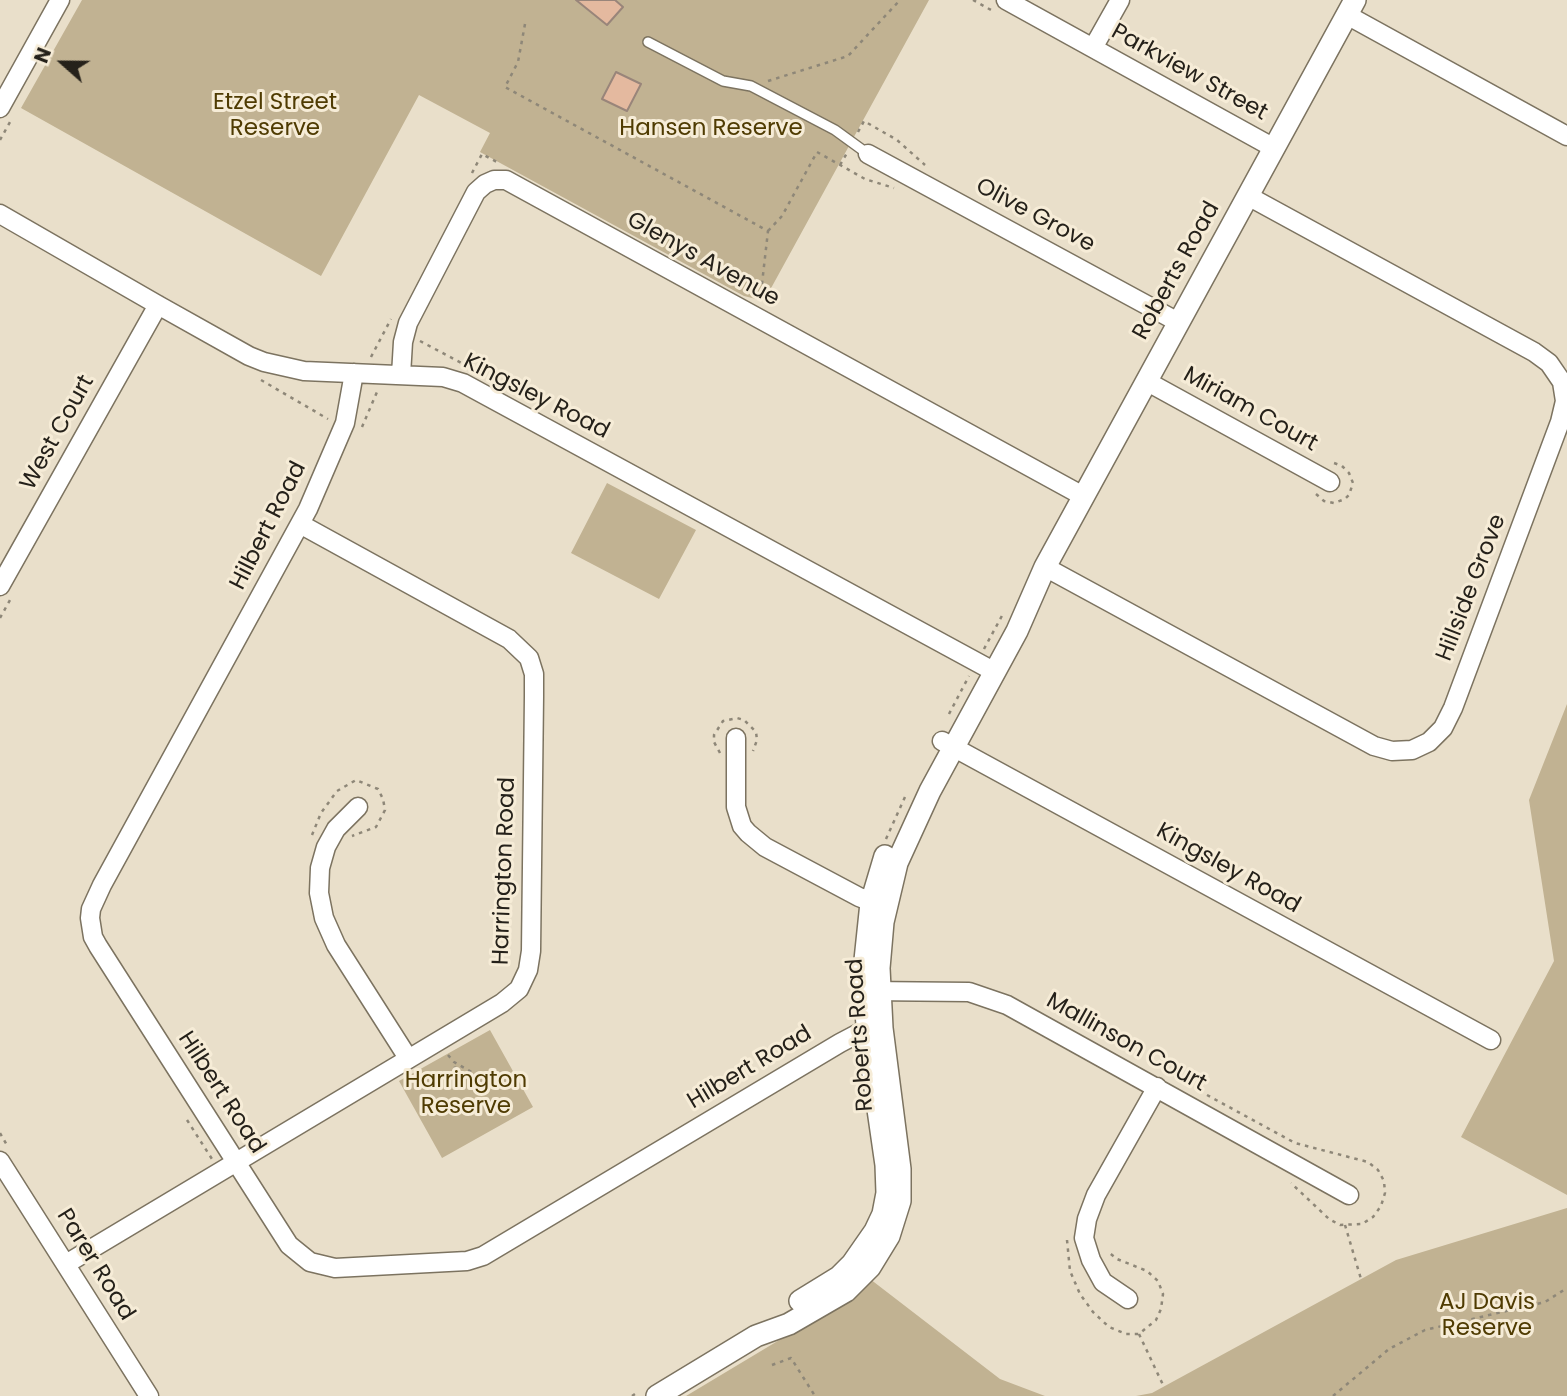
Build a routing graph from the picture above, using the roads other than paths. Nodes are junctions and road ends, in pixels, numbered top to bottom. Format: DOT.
graph roads {
  1 [pos="60,0"];
  2 [pos="1120,0"];
  3 [pos="1002,7"];
  4 [pos="1351,8"];
  5 [pos="648,42"];
  6 [pos="1093,48"];
  7 [pos="0,108"];
  8 [pos="1567,136"];
  9 [pos="1274,148"];
  10 [pos="868,154"];
  11 [pos="1248,196"];
  12 [pos="0,214"];
  13 [pos="158,306"];
  14 [pos="1178,322"];
  15 [pos="354,373"];
  16 [pos="401,375"];
  17 [pos="1146,381"];
  18 [pos="1330,482"];
  19 [pos="1083,496"];
  20 [pos="300,524"];
  21 [pos="1045,567"];
  22 [pos="0,586"];
  23 [pos="985,666"];
  24 [pos="736,737"];
  25 [pos="947,737"];
  26 [pos="358,807"];
  27 [pos="879,905"];
  28 [pos="871,991"];
  29 [pos="874,1029"];
  30 [pos="1491,1040"];
  31 [pos="408,1058"];
  32 [pos="1157,1087"];
  33 [pos="0,1161"];
  34 [pos="235,1162"];
  35 [pos="1349,1195"];
  36 [pos="66,1264"];
  37 [pos="1128,1299"];
  38 [pos="653,1391"];
  39 [pos="149,1396"];
  1 -- 7 [label="street"];
  2 -- 6 [label="street"];
  3 -- 6 [label="street, Parkview Street"];
  4 -- 8 [label="street"];
  4 -- 9 [label="street, Roberts Road"];
  5 -- 10 [label="lane"];
  6 -- 9 [label="street, Parkview Street"];
  9 -- 11 [label="street, Roberts Road"];
  10 -- 14 [label="street, Olive Grove"];
  11 -- 14 [label="street, Roberts Road"];
  11 -- 21 [label="street, Hillside Grove"];
  12 -- 13 [label="street, Kingsley Road"];
  13 -- 15 [label="street, Kingsley Road"];
  13 -- 22 [label="street, West Court"];
  14 -- 17 [label="street, Roberts Road"];
  15 -- 16 [label="street, Kingsley Road"];
  15 -- 20 [label="street, Hilbert Road"];
  16 -- 19 [label="street, Glenys Avenue"];
  16 -- 23 [label="street, Kingsley Road"];
  17 -- 18 [label="street, Miriam Court"];
  17 -- 19 [label="street, Roberts Road"];
  19 -- 21 [label="street, Roberts Road"];
  20 -- 31 [label="street, Harrington Road"];
  20 -- 34 [label="street, Hilbert Road"];
  21 -- 23 [label="street, Roberts Road"];
  23 -- 25 [label="street, Roberts Road"];
  24 -- 27 [label="street"];
  25 -- 27 [label="street, Roberts Road"];
  25 -- 30 [label="street, Kingsley Road"];
  26 -- 31 [label="street"];
  27 -- 28 [label="street, Roberts Road"];
  28 -- 29 [label="street, Roberts Road"];
  28 -- 32 [label="street, Mallinson Court"];
  29 -- 34 [label="street, Hilbert Road"];
  29 -- 38 [label="street, Roberts Road"];
  31 -- 34 [label="street, Harrington Road"];
  32 -- 35 [label="street, Mallinson Court"];
  32 -- 37 [label="street"];
  33 -- 36 [label="street, Parer Road"];
  34 -- 36 [label="street, Harrington Road"];
  36 -- 39 [label="street, Parer Road"];
}
